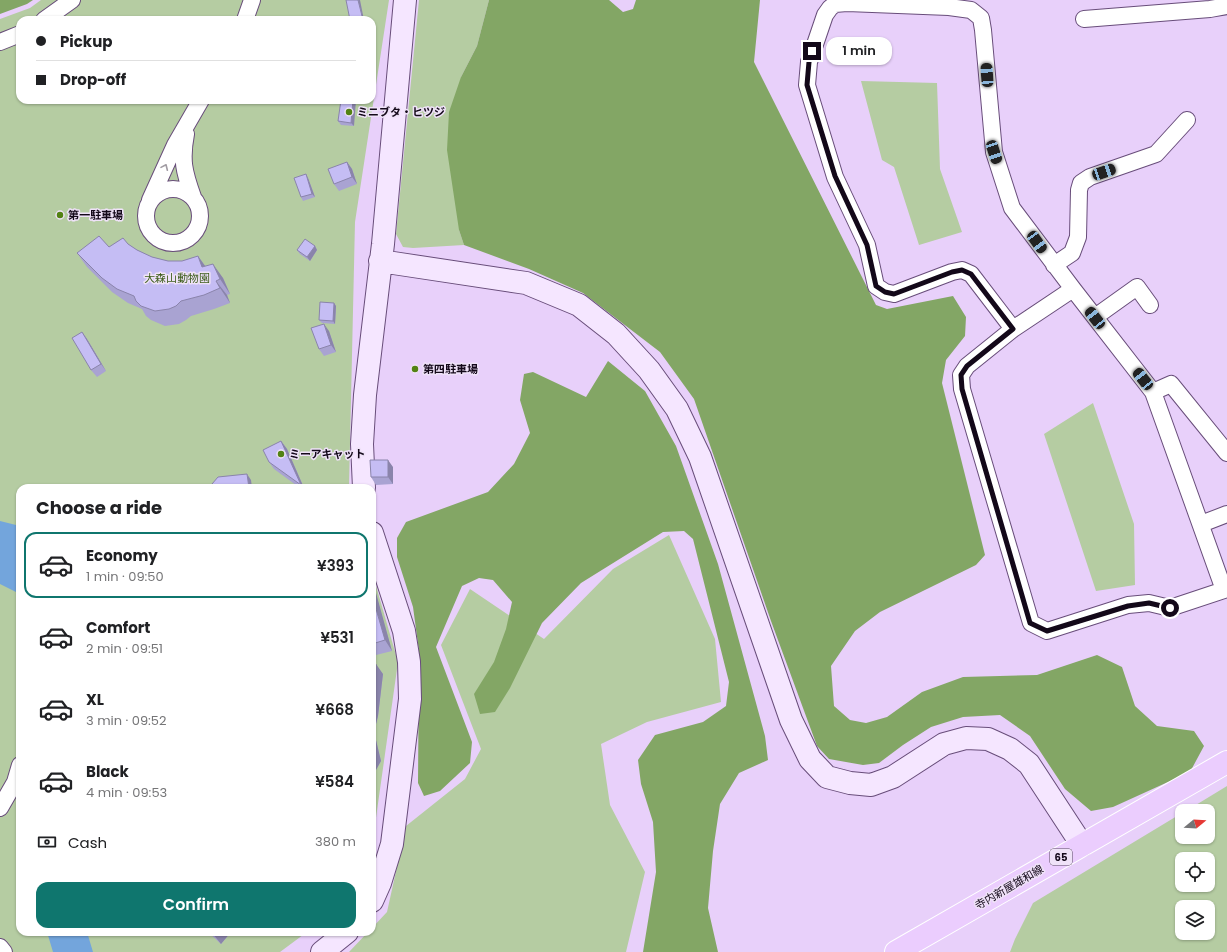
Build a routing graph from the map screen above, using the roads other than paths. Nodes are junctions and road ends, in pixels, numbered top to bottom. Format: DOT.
graph roads {
  1 [pos="72,0"];
  2 [pos="252,0"];
  3 [pos="405,0"];
  4 [pos="949,4"];
  5 [pos="1227,6"];
  6 [pos="50,16"];
  7 [pos="246,16"];
  8 [pos="1084,19"];
  9 [pos="16,36"];
  10 [pos="0,42"];
  11 [pos="199,104"];
  12 [pos="1187,120"];
  13 [pos="188,122"];
  14 [pos="193,197"];
  15 [pos="149,203"];
  16 [pos="380,261"];
  17 [pos="1054,265"];
  18 [pos="1073,289"];
  19 [pos="1150,305"];
  20 [pos="1095,318"];
  21 [pos="1013,329"];
  22 [pos="1153,392"];
  23 [pos="1221,435"];
  24 [pos="1227,453"];
  25 [pos="364,484"];
  26 [pos="1227,514"];
  27 [pos="1201,524"];
  28 [pos="376,545"];
  29 [pos="1226,589"];
  30 [pos="1227,762"];
  31 [pos="16,779"];
  32 [pos="0,808"];
  33 [pos="1082,845"];
  34 [pos="376,892"];
  35 [pos="342,936"];
  36 [pos="0,947"];
  37 [pos="4,952"];
  38 [pos="322,952"];
  39 [pos="896,952"];
  1 -- 6 [label="street"];
  2 -- 7 [label="street"];
  3 -- 16 [label="street"];
  4 -- 17 [label="street"];
  4 -- 21 [label="street"];
  5 -- 8 [label="street"];
  9 -- 10 [label="street"];
  11 -- 13 [label="street"];
  12 -- 17 [label="street"];
  13 -- 14 [label="street"];
  15 -- 13 [label="street, one-way"];
  14 -- 15 [label="street"];
  14 -- 15 [label="street"];
  16 -- 25 [label="street"];
  16 -- 33 [label="street"];
  17 -- 18 [label="street"];
  18 -- 20 [label="street"];
  18 -- 21 [label="street"];
  19 -- 20 [label="street"];
  20 -- 22 [label="street"];
  21 -- 29 [label="street"];
  22 -- 23 [label="street"];
  22 -- 27 [label="street"];
  23 -- 24 [label="street"];
  26 -- 27 [label="street"];
  27 -- 29 [label="street"];
  28 -- 34 [label="street"];
  30 -- 33 [label="main road, 寺内新屋雄和線 / 65"];
  31 -- 32 [label="street"];
  33 -- 39 [label="main road, 寺内新屋雄和線 / 65"];
  35 -- 38 [label="street"];
  36 -- 37 [label="street"];
}
